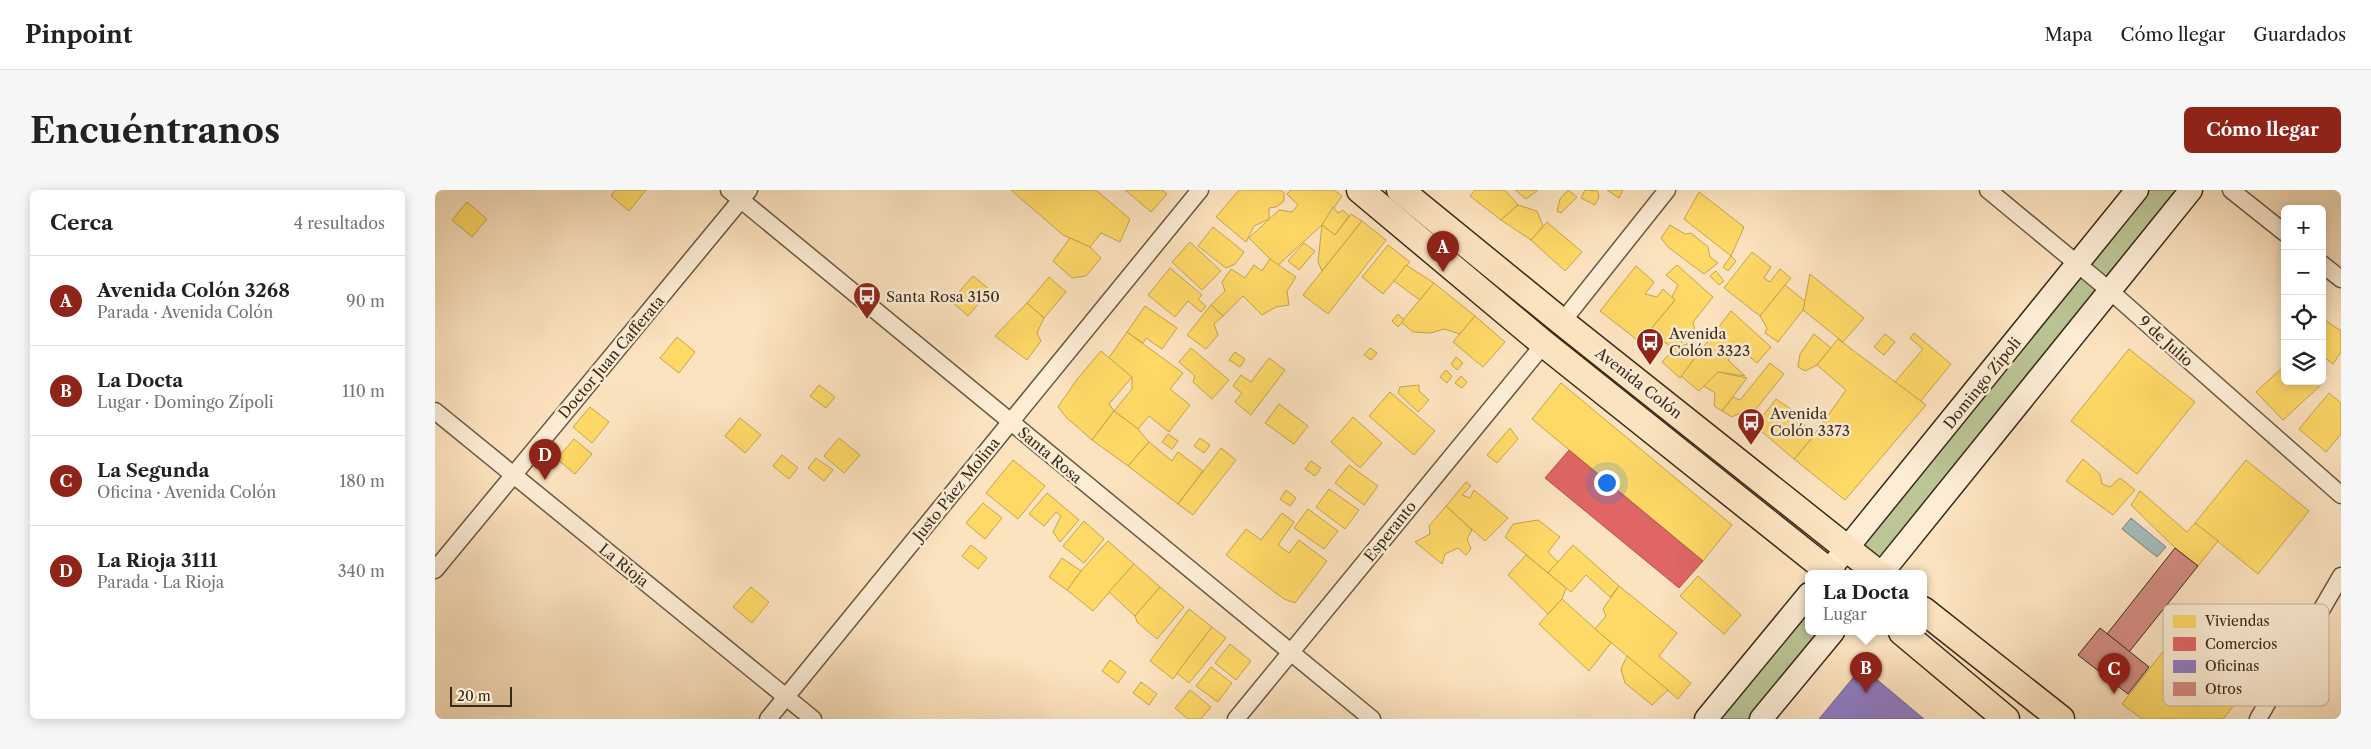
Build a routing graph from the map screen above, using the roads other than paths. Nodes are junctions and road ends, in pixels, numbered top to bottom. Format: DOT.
graph roads {
  1 [pos="1200,190"];
  2 [pos="1360,190"];
  3 [pos="1400,190"];
  4 [pos="1667,190"];
  5 [pos="1988,190"];
  6 [pos="2137,190"];
  7 [pos="2191,190"];
  8 [pos="2231,190"];
  9 [pos="740,193"];
  10 [pos="2281,230"];
  11 [pos="2078,264"];
  12 [pos="2326,267"];
  13 [pos="2341,279"];
  14 [pos="2109,290"];
  15 [pos="1562,322"];
  16 [pos="1544,344"];
  17 [pos="435,411"];
  18 [pos="1011,422"];
  19 [pos="514,475"];
  20 [pos="2341,496"];
  21 [pos="1847,549"];
  22 [pos="435,570"];
  23 [pos="1825,570"];
  24 [pos="1831,570"];
  25 [pos="1875,570"];
  26 [pos="1883,570"];
  27 [pos="2341,576"];
  28 [pos="1805,599"];
  29 [pos="2325,604"];
  30 [pos="1927,613"];
  31 [pos="1831,635"];
  32 [pos="1906,635"];
  33 [pos="1290,652"];
  34 [pos="786,697"];
  35 [pos="2266,706"];
  36 [pos="1766,717"];
  37 [pos="768,719"];
  38 [pos="813,719"];
  39 [pos="1236,719"];
  40 [pos="1372,719"];
  41 [pos="1706,719"];
  42 [pos="2007,719"];
  43 [pos="2061,719"];
  44 [pos="2259,719"];
  1 -- 18 [label="street, Justo Páez Molina"];
  2 -- 16 [label="main road, Avenida Colón"];
  3 -- 15 [label="main road, Avenida Colón"];
  4 -- 15 [label="street"];
  5 -- 11 [label="street, 9 de Julio"];
  6 -- 11 [label="main road, Domingo Zípoli"];
  7 -- 14 [label="main road"];
  8 -- 10 [label="street"];
  9 -- 18 [label="street, Santa Rosa"];
  9 -- 19 [label="street, Doctor Juan Cafferata"];
  11 -- 14 [label="street, 9 de Julio"];
  11 -- 21 [label="main road, Domingo Zípoli"];
  12 -- 13 [label="street"];
  14 -- 20 [label="street, 9 de Julio"];
  14 -- 26 [label="main road"];
  15 -- 21 [label="main road, Avenida Colón"];
  16 -- 23 [label="main road, Avenida Colón"];
  16 -- 33 [label="street, Esperanto"];
  17 -- 19 [label="street, La Rioja"];
  18 -- 33 [label="street, Santa Rosa"];
  18 -- 34 [label="street, Justo Páez Molina"];
  19 -- 22 [label="street, Doctor Juan Cafferata"];
  19 -- 34 [label="street, La Rioja"];
  21 -- 24 [label="main road, Domingo Zípoli"];
  21 -- 25 [label="main road, Avenida Colón"];
  27 -- 29 [label="street"];
  28 -- 41 [label="main road"];
  30 -- 43 [label="main road"];
  31 -- 36 [label="main road"];
  32 -- 42 [label="main road"];
  33 -- 39 [label="street, Esperanto"];
  33 -- 40 [label="street, Santa Rosa"];
  34 -- 37 [label="street, Justo Páez Molina"];
  34 -- 38 [label="street, La Rioja"];
  35 -- 44 [label="street"];
}
